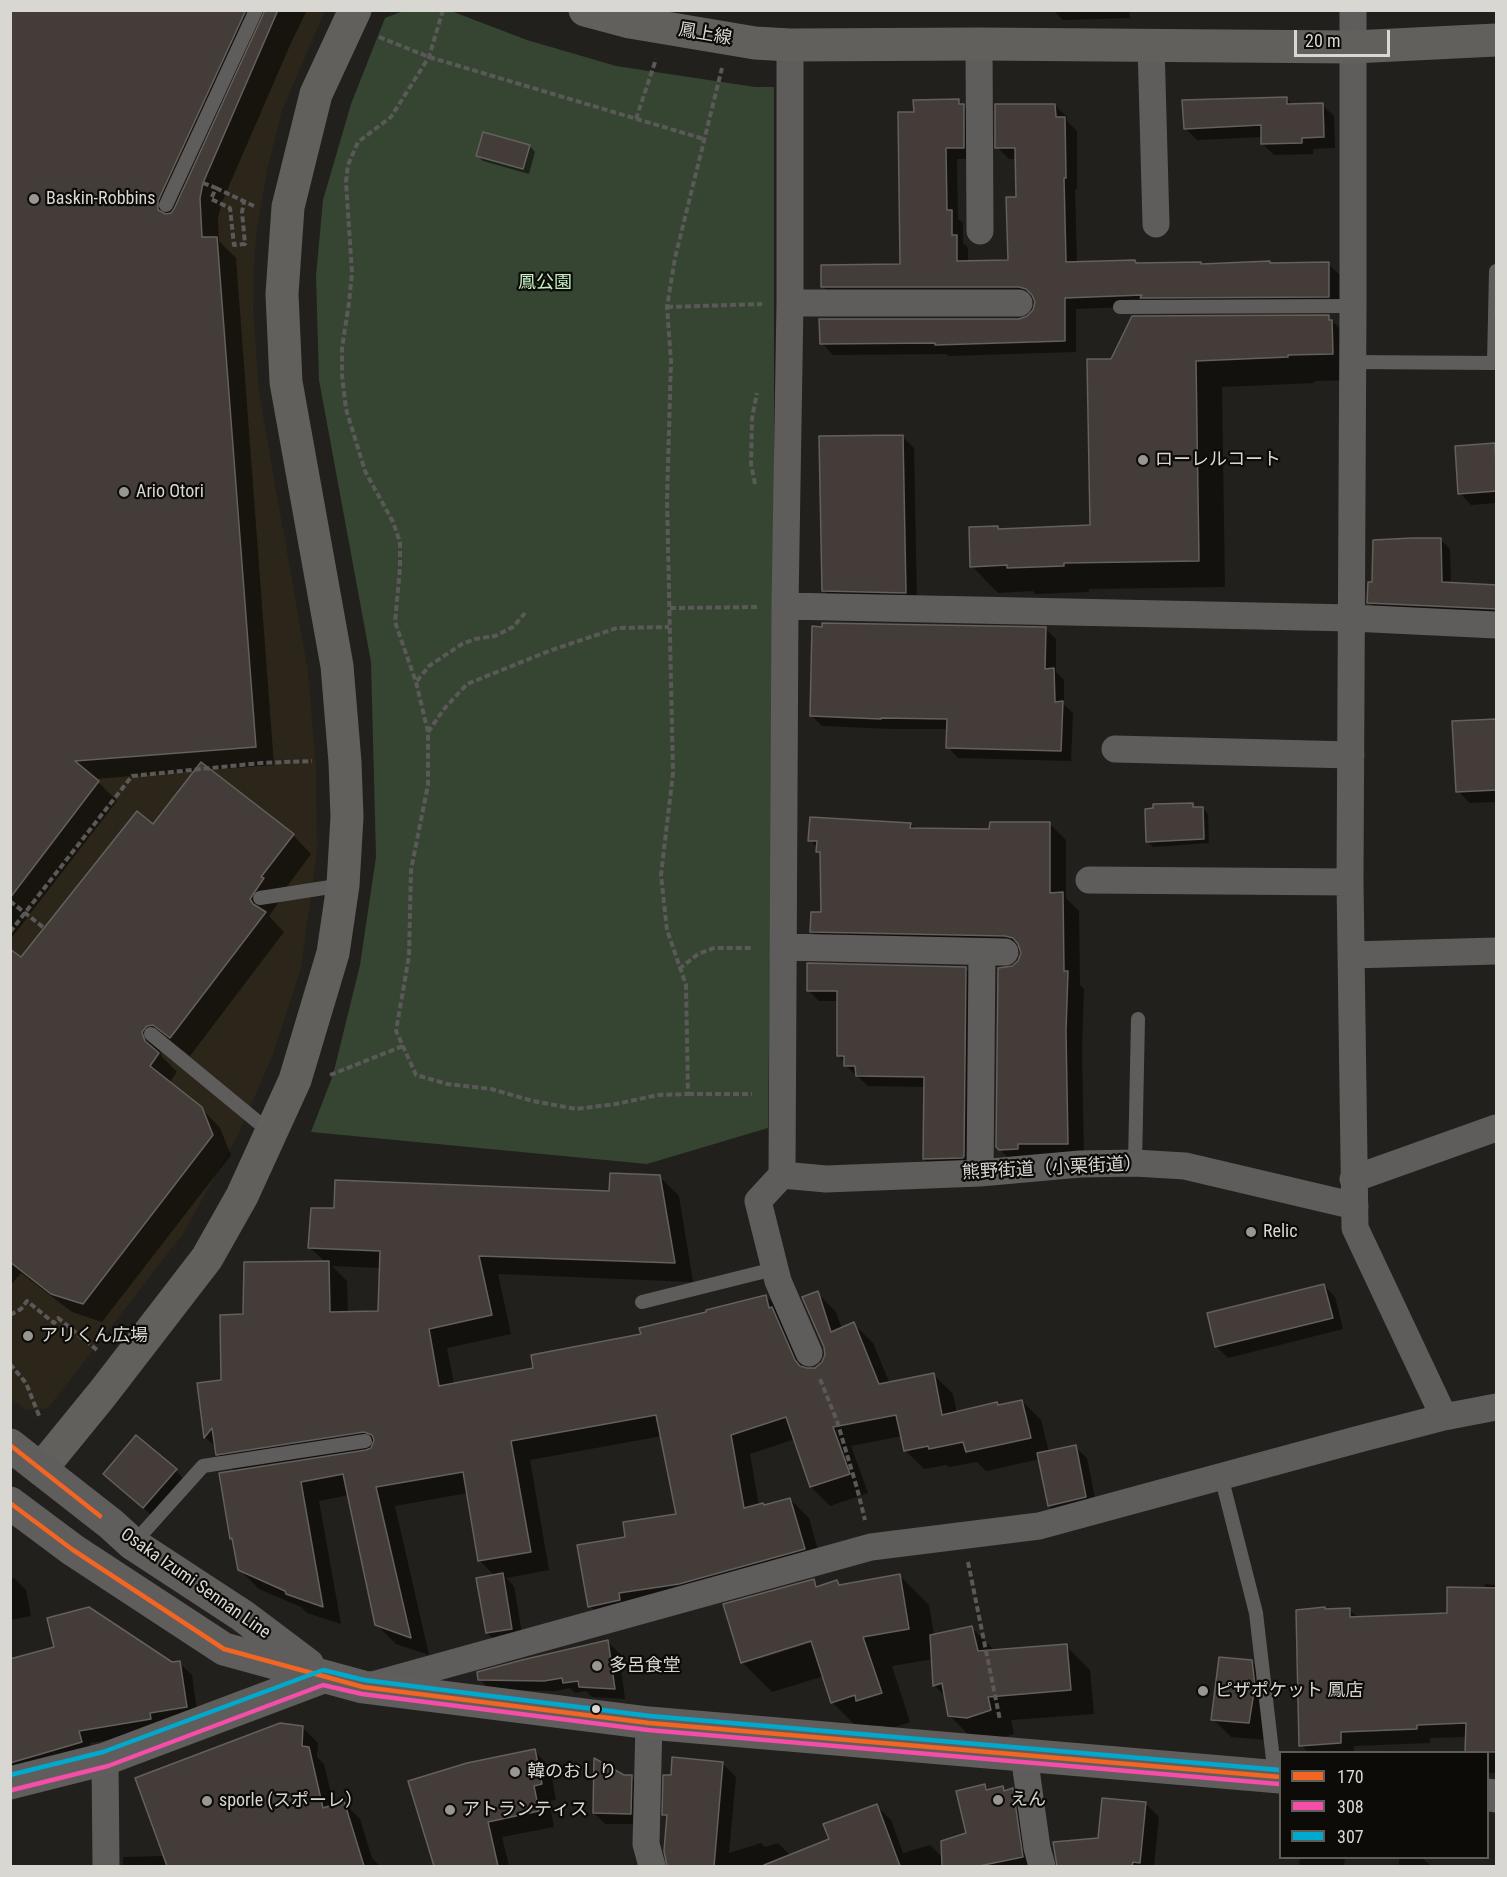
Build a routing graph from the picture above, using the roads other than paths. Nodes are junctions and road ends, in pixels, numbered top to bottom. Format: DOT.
graph roads {
  1 [pos="256,10"];
  2 [pos="585,10"];
  3 [pos="1353,10"];
  4 [pos="364,23"];
  5 [pos="1497,40"];
  6 [pos="979,44"];
  7 [pos="790,45"];
  8 [pos="1151,45"];
  9 [pos="1353,47"];
  10 [pos="166,205"];
  11 [pos="1156,224"];
  12 [pos="980,231"];
  13 [pos="1497,271"];
  14 [pos="790,303"];
  15 [pos="1019,303"];
  16 [pos="1353,306"];
  17 [pos="1120,307"];
  18 [pos="1352,362"];
  19 [pos="785,606"];
  20 [pos="1352,618"];
  21 [pos="1497,625"];
  22 [pos="1115,749"];
  23 [pos="1351,755"];
  24 [pos="1089,880"];
  25 [pos="1350,882"];
  26 [pos="343,885"];
  27 [pos="260,898"];
  28 [pos="784,947"];
  29 [pos="1497,951"];
  30 [pos="1351,955"];
  31 [pos="1138,1018"];
  32 [pos="151,1034"];
  33 [pos="1497,1128"];
  34 [pos="272,1133"];
  35 [pos="1135,1162"];
  36 [pos="980,1173"];
  37 [pos="782,1175"];
  38 [pos="1354,1192"];
  39 [pos="774,1269"];
  40 [pos="642,1302"];
  41 [pos="809,1353"];
  42 [pos="1497,1407"];
  43 [pos="1444,1417"];
  44 [pos="365,1441"];
  45 [pos="10,1445"];
  46 [pos="41,1468"];
  47 [pos="1221,1476"];
  48 [pos="10,1503"];
  49 [pos="133,1544"];
  50 [pos="323,1677"];
  51 [pos="363,1688"];
  52 [pos="649,1723"];
  53 [pos="1011,1753"];
  54 [pos="105,1760"];
  55 [pos="1278,1777"];
  56 [pos="10,1783"];
  57 [pos="106,1866"];
  58 [pos="652,1866"];
  59 [pos="1042,1866"];
  1 -- 10 [label="lane"];
  2 -- 7 [label="street, 鳳上線"];
  3 -- 9 [label="street"];
  4 -- 26 [label="street"];
  5 -- 9 [label="street, 鳳上線"];
  6 -- 7 [label="street, 鳳上線"];
  6 -- 8 [label="street, 鳳上線"];
  6 -- 12 [label="street"];
  7 -- 14 [label="street"];
  8 -- 9 [label="street, 鳳上線"];
  8 -- 11 [label="street"];
  9 -- 16 [label="street"];
  13 -- 18 [label="lane"];
  14 -- 15 [label="street"];
  14 -- 19 [label="street"];
  16 -- 17 [label="lane"];
  16 -- 18 [label="street"];
  18 -- 20 [label="street"];
  19 -- 20 [label="street"];
  19 -- 28 [label="street"];
  20 -- 21 [label="street"];
  20 -- 23 [label="street"];
  22 -- 23 [label="street"];
  23 -- 25 [label="street"];
  24 -- 25 [label="street"];
  25 -- 30 [label="street"];
  26 -- 27 [label="lane"];
  26 -- 34 [label="street"];
  28 -- 36 [label="street"];
  28 -- 37 [label="street"];
  29 -- 30 [label="street"];
  30 -- 38 [label="street"];
  31 -- 35 [label="lane"];
  32 -- 34 [label="lane"];
  33 -- 38 [label="street"];
  34 -- 46 [label="street"];
  35 -- 36 [label="street, 熊野街道（小栗街道）"];
  35 -- 38 [label="street, 熊野街道（小栗街道）"];
  36 -- 37 [label="street, 熊野街道（小栗街道）"];
  37 -- 39 [label="street"];
  38 -- 43 [label="street"];
  39 -- 40 [label="lane"];
  39 -- 41 [label="street"];
  42 -- 43 [label="street"];
  43 -- 47 [label="street"];
  44 -- 49 [label="lane"];
  45 -- 46 [label="main road, Osaka Izumi Sennan Line"];
  46 -- 49 [label="main road, Osaka Izumi Sennan Line"];
  47 -- 51 [label="street"];
  47 -- 55 [label="lane"];
  48 -- 50 [label="main road, Osaka Izumi Sennan Line"];
  49 -- 50 [label="main road, Osaka Izumi Sennan Line"];
  50 -- 51 [label="main road, Osaka Izumi Sennan Line"];
  50 -- 54 [label="main road"];
  51 -- 52 [label="main road, Osaka Izumi Sennan Line"];
  52 -- 53 [label="main road, Osaka Izumi Sennan Line"];
  52 -- 58 [label="street"];
  53 -- 55 [label="main road, Osaka Izumi Sennan Line"];
  53 -- 59 [label="street"];
  54 -- 56 [label="main road"];
  54 -- 57 [label="street"];
}
